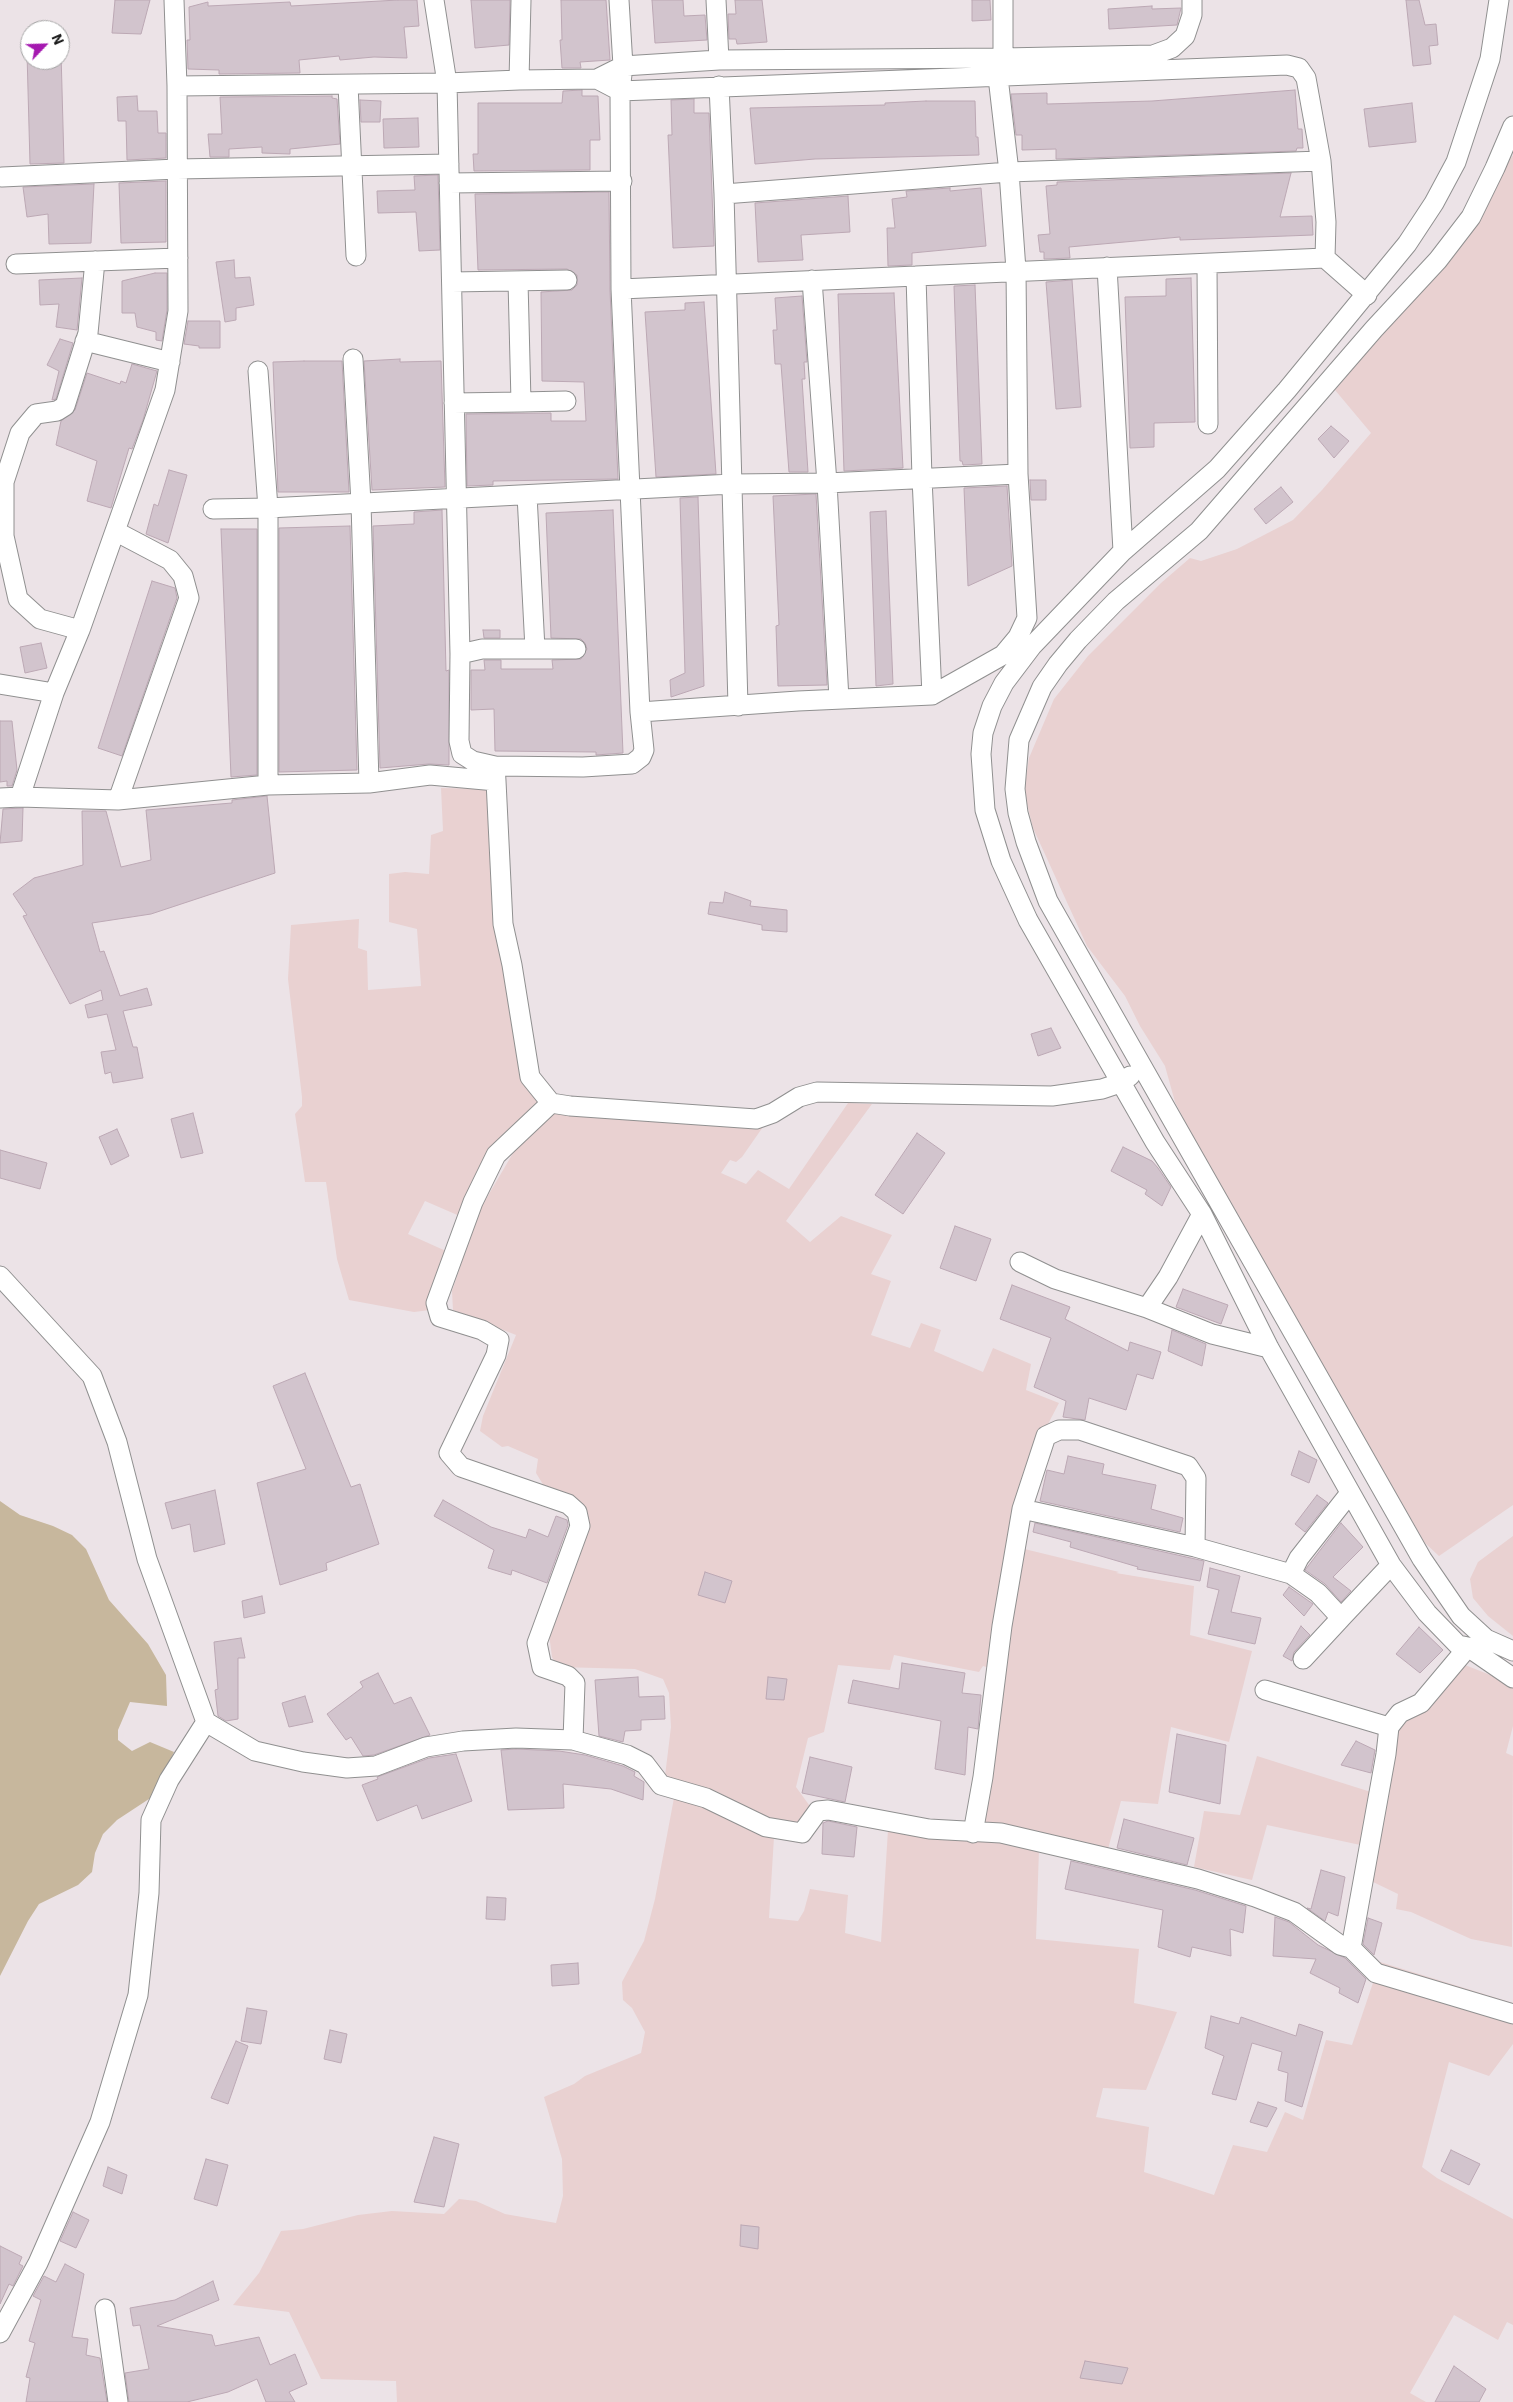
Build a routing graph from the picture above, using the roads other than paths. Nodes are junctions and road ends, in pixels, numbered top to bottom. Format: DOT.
graph roads {
  1 [pos="174,0"];
  2 [pos="434,0"];
  3 [pos="521,0"];
  4 [pos="619,0"];
  5 [pos="716,0"];
  6 [pos="1003,0"];
  7 [pos="1192,0"];
  8 [pos="1500,0"];
  9 [pos="1003,58"];
  10 [pos="719,60"];
  11 [pos="623,66"];
  12 [pos="998,77"];
  13 [pos="597,79"];
  14 [pos="519,80"];
  15 [pos="447,83"];
  16 [pos="348,85"];
  17 [pos="177,86"];
  18 [pos="719,86"];
  19 [pos="620,91"];
  20 [pos="1513,126"];
  21 [pos="1321,160"];
  22 [pos="350,166"];
  23 [pos="178,170"];
  24 [pos="1009,172"];
  25 [pos="449,174"];
  26 [pos="2,177"];
  27 [pos="622,181"];
  28 [pos="724,194"];
  29 [pos="356,256"];
  30 [pos="178,258"];
  31 [pos="1325,258"];
  32 [pos="94,261"];
  33 [pos="16,264"];
  34 [pos="1207,264"];
  35 [pos="1107,267"];
  36 [pos="1016,270"];
  37 [pos="916,276"];
  38 [pos="567,280"];
  39 [pos="812,280"];
  40 [pos="518,281"];
  41 [pos="452,282"];
  42 [pos="727,285"];
  43 [pos="621,289"];
  44 [pos="1367,295"];
  45 [pos="86,341"];
  46 [pos="353,359"];
  47 [pos="170,362"];
  48 [pos="258,371"];
  49 [pos="566,401"];
  50 [pos="521,402"];
  51 [pos="454,403"];
  52 [pos="1208,424"];
  53 [pos="1018,474"];
  54 [pos="922,478"];
  55 [pos="827,483"];
  56 [pos="732,484"];
  57 [pos="629,491"];
  58 [pos="527,495"];
  59 [pos="457,497"];
  60 [pos="361,503"];
  61 [pos="268,508"];
  62 [pos="213,509"];
  63 [pos="115,530"];
  64 [pos="1123,551"];
  65 [pos="80,630"];
  66 [pos="534,649"];
  67 [pos="576,649"];
  68 [pos="460,654"];
  69 [pos="0,684"];
  70 [pos="54,693"];
  71 [pos="932,695"];
  72 [pos="839,699"];
  73 [pos="738,706"];
  74 [pos="640,712"];
  75 [pos="496,774"];
  76 [pos="369,783"];
  77 [pos="268,785"];
  78 [pos="20,797"];
  79 [pos="0,798"];
  80 [pos="118,800"];
  81 [pos="1143,1068"];
  82 [pos="1122,1082"];
  83 [pos="551,1103"];
  84 [pos="1202,1214"];
  85 [pos="1020,1262"];
  86 [pos="0,1276"];
  87 [pos="1148,1308"];
  88 [pos="1269,1348"];
  89 [pos="1350,1493"];
  90 [pos="1022,1509"];
  91 [pos="1194,1547"];
  92 [pos="1391,1565"];
  93 [pos="1291,1574"];
  94 [pos="1341,1618"];
  95 [pos="1468,1647"];
  96 [pos="1513,1652"];
  97 [pos="1303,1658"];
  98 [pos="1513,1678"];
  99 [pos="1265,1690"];
  100 [pos="206,1722"];
  101 [pos="1389,1727"];
  102 [pos="573,1740"];
  103 [pos="973,1832"];
  104 [pos="1351,1948"];
  105 [pos="1513,2014"];
  106 [pos="105,2310"];
  107 [pos="0,2333"];
  108 [pos="118,2402"];
  1 -- 17 [label="street"];
  2 -- 15 [label="street"];
  3 -- 14 [label="street"];
  4 -- 11 [label="street"];
  5 -- 10 [label="street"];
  6 -- 9 [label="street"];
  7 -- 9 [label="street"];
  8 -- 44 [label="street"];
  9 -- 10 [label="street"];
  10 -- 11 [label="street"];
  11 -- 13 [label="street"];
  11 -- 19 [label="street"];
  12 -- 18 [label="street"];
  12 -- 21 [label="street"];
  12 -- 24 [label="street"];
  13 -- 14 [label="street"];
  13 -- 19 [label="street"];
  14 -- 15 [label="street"];
  15 -- 16 [label="street"];
  15 -- 25 [label="street"];
  16 -- 17 [label="street"];
  16 -- 22 [label="street"];
  17 -- 23 [label="street"];
  18 -- 19 [label="street"];
  18 -- 28 [label="street"];
  19 -- 27 [label="street"];
  20 -- 81 [label="street"];
  21 -- 24 [label="street"];
  21 -- 31 [label="street"];
  22 -- 23 [label="street"];
  22 -- 25 [label="street"];
  22 -- 29 [label="street"];
  23 -- 26 [label="street"];
  23 -- 30 [label="street"];
  24 -- 28 [label="street"];
  24 -- 36 [label="street"];
  25 -- 27 [label="street"];
  25 -- 41 [label="street"];
  27 -- 43 [label="street"];
  28 -- 42 [label="street"];
  30 -- 32 [label="street"];
  30 -- 47 [label="street"];
  31 -- 34 [label="street"];
  31 -- 44 [label="street"];
  32 -- 33 [label="street"];
  32 -- 45 [label="street"];
  34 -- 35 [label="street"];
  34 -- 52 [label="street"];
  35 -- 36 [label="street"];
  35 -- 64 [label="street"];
  36 -- 37 [label="street"];
  36 -- 53 [label="street"];
  37 -- 39 [label="street"];
  37 -- 54 [label="street"];
  38 -- 40 [label="street"];
  39 -- 42 [label="street"];
  39 -- 55 [label="street"];
  40 -- 41 [label="street"];
  40 -- 50 [label="street"];
  41 -- 51 [label="street"];
  42 -- 43 [label="street"];
  42 -- 56 [label="street"];
  43 -- 57 [label="street"];
  44 -- 64 [label="street"];
  45 -- 47 [label="street"];
  45 -- 65 [label="street"];
  46 -- 60 [label="street"];
  47 -- 63 [label="street"];
  48 -- 61 [label="street"];
  49 -- 50 [label="street"];
  50 -- 51 [label="street"];
  51 -- 59 [label="street"];
  53 -- 54 [label="street"];
  53 -- 71 [label="street"];
  54 -- 55 [label="street"];
  54 -- 71 [label="street"];
  55 -- 56 [label="street"];
  55 -- 72 [label="street"];
  56 -- 57 [label="street"];
  56 -- 73 [label="street"];
  57 -- 58 [label="street"];
  57 -- 74 [label="street"];
  58 -- 59 [label="street"];
  58 -- 66 [label="street"];
  59 -- 60 [label="street"];
  59 -- 68 [label="street"];
  60 -- 61 [label="street"];
  60 -- 76 [label="street"];
  61 -- 62 [label="street"];
  61 -- 77 [label="street"];
  63 -- 65 [label="street"];
  63 -- 80 [label="street"];
  64 -- 82 [label="street"];
  65 -- 70 [label="street"];
  66 -- 67 [label="street"];
  66 -- 68 [label="street"];
  68 -- 75 [label="street"];
  69 -- 70 [label="street"];
  70 -- 78 [label="street"];
  71 -- 72 [label="street"];
  72 -- 73 [label="street"];
  73 -- 74 [label="street"];
  74 -- 75 [label="street"];
  75 -- 76 [label="street"];
  75 -- 83 [label="street"];
  76 -- 77 [label="street"];
  77 -- 80 [label="street"];
  78 -- 79 [label="street"];
  78 -- 80 [label="street"];
  81 -- 82 [label="street"];
  81 -- 96 [label="street"];
  82 -- 83 [label="street"];
  82 -- 84 [label="street"];
  83 -- 102 [label="street"];
  84 -- 87 [label="street"];
  84 -- 88 [label="street"];
  85 -- 87 [label="street"];
  86 -- 100 [label="street"];
  87 -- 88 [label="street"];
  88 -- 89 [label="street"];
  89 -- 92 [label="street"];
  89 -- 93 [label="street"];
  90 -- 91 [label="street"];
  90 -- 91 [label="street"];
  90 -- 103 [label="street"];
  91 -- 93 [label="street"];
  92 -- 94 [label="street"];
  92 -- 95 [label="street"];
  93 -- 94 [label="street"];
  94 -- 97 [label="street"];
  95 -- 98 [label="street"];
  95 -- 101 [label="street"];
  99 -- 101 [label="street"];
  100 -- 102 [label="street"];
  100 -- 107 [label="street"];
  101 -- 104 [label="street"];
  102 -- 103 [label="street"];
  103 -- 104 [label="street"];
  104 -- 105 [label="street"];
  106 -- 108 [label="street"];
}
